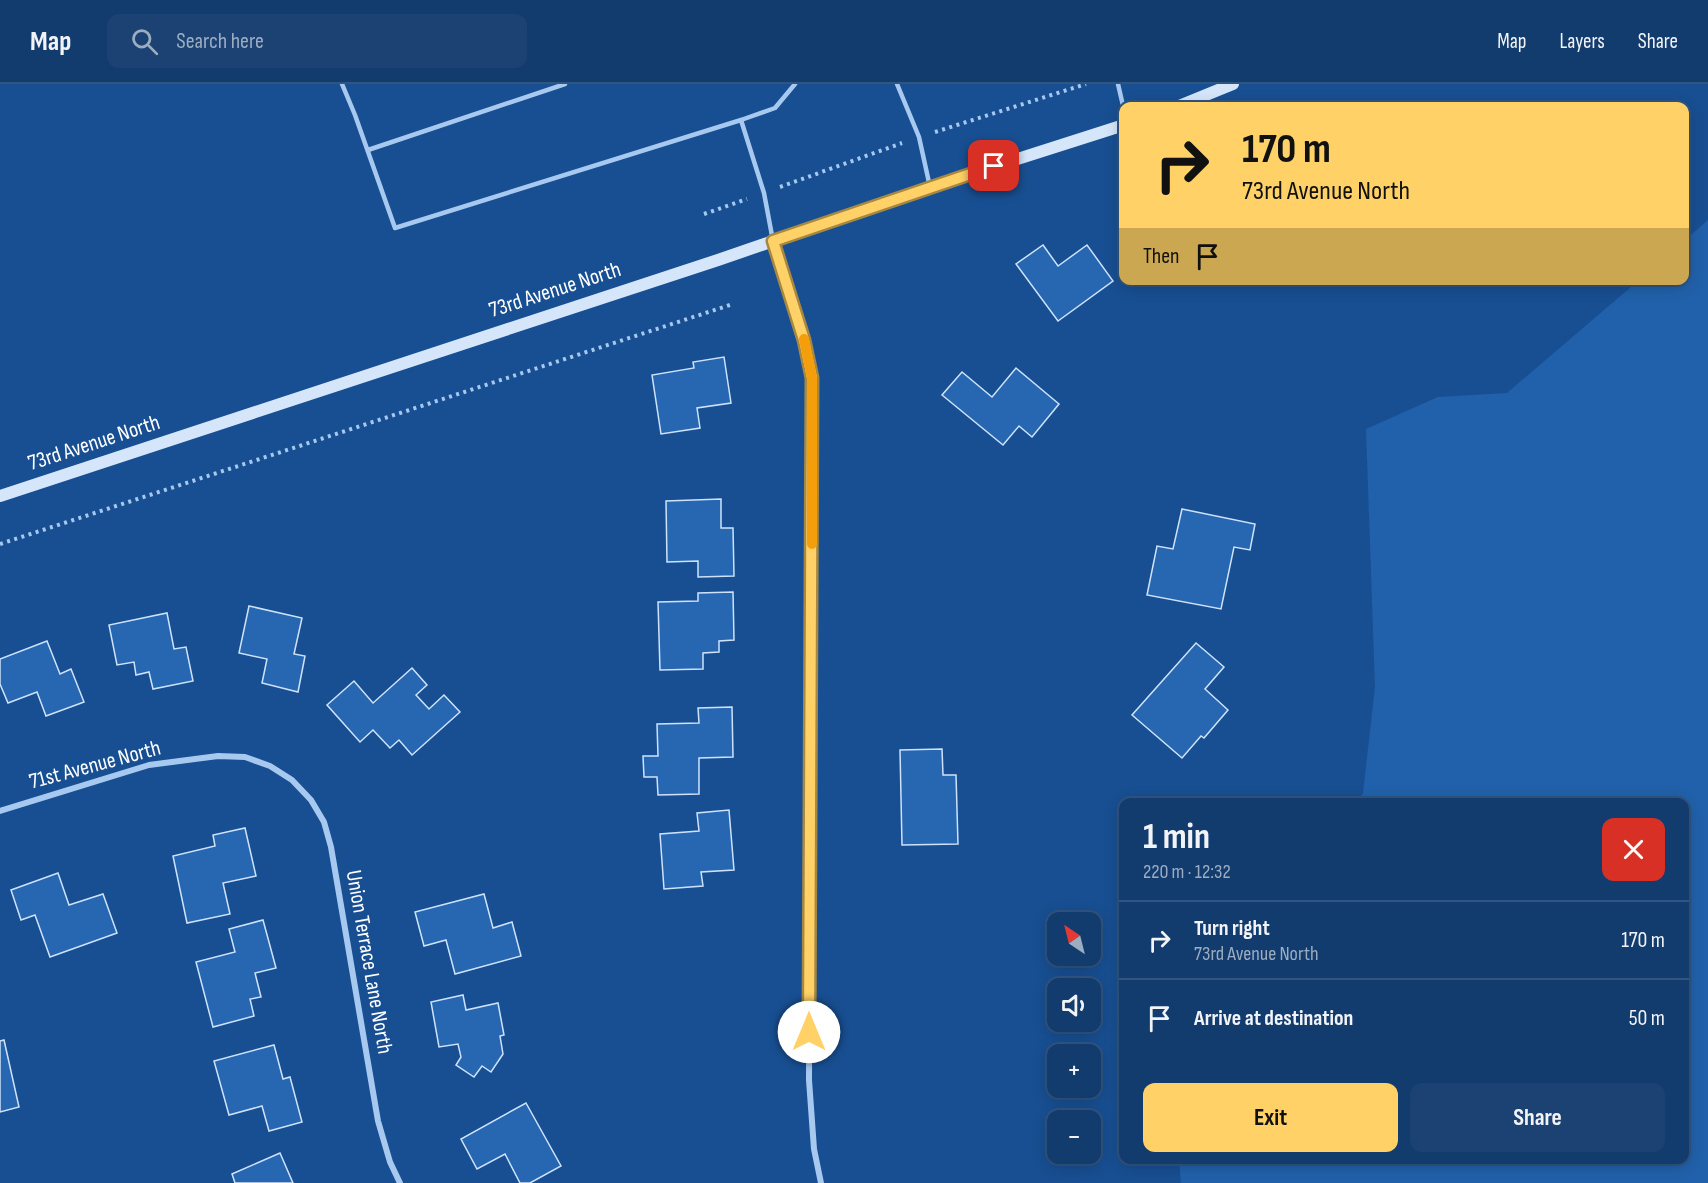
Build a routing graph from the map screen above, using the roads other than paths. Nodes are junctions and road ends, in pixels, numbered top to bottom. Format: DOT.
graph roads {
  1 [pos="342,84"];
  2 [pos="565,84"];
  3 [pos="795,84"];
  4 [pos="897,84"];
  5 [pos="1118,84"];
  6 [pos="1233,84"];
  7 [pos="1122,102"];
  8 [pos="1189,102"];
  9 [pos="741,120"];
  10 [pos="1119,127"];
  11 [pos="368,150"];
  12 [pos="930,187"];
  13 [pos="773,241"];
  14 [pos="0,496"];
  15 [pos="270,766"];
  16 [pos="0,811"];
  17 [pos="400,1183"];
  18 [pos="820,1183"];
  1 -- 11 [label="lane"];
  2 -- 11 [label="lane"];
  3 -- 9 [label="lane"];
  4 -- 12 [label="lane"];
  5 -- 7 [label="lane"];
  6 -- 8 [label="street"];
  9 -- 11 [label="lane"];
  9 -- 13 [label="lane"];
  10 -- 12 [label="street, 73rd Avenue North"];
  12 -- 13 [label="street, 73rd Avenue North"];
  13 -- 14 [label="street, 73rd Avenue North"];
  13 -- 18 [label="street"];
  15 -- 16 [label="street, 71st Avenue North"];
  15 -- 17 [label="street, Union Terrace Lane North"];
}
